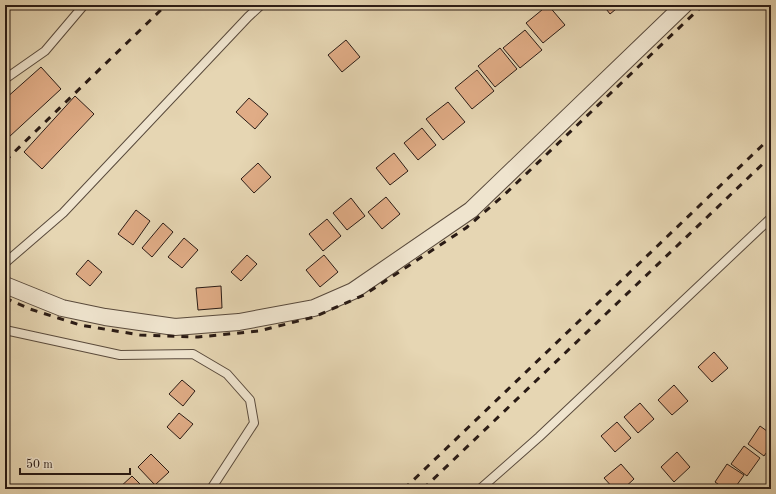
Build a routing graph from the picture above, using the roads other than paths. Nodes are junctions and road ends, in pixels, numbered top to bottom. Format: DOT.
graph roads {
  1 [pos="84,5"];
  2 [pos="261,5"];
  3 [pos="684,5"];
  4 [pos="5,79"];
  5 [pos="771,218"];
  6 [pos="5,263"];
  7 [pos="5,285"];
  8 [pos="5,330"];
  9 [pos="211,489"];
  10 [pos="480,489"];
  1 -- 4 [label="lane"];
  2 -- 6 [label="lane"];
  3 -- 7 [label="street"];
  5 -- 10 [label="lane"];
  8 -- 9 [label="lane"];
}
